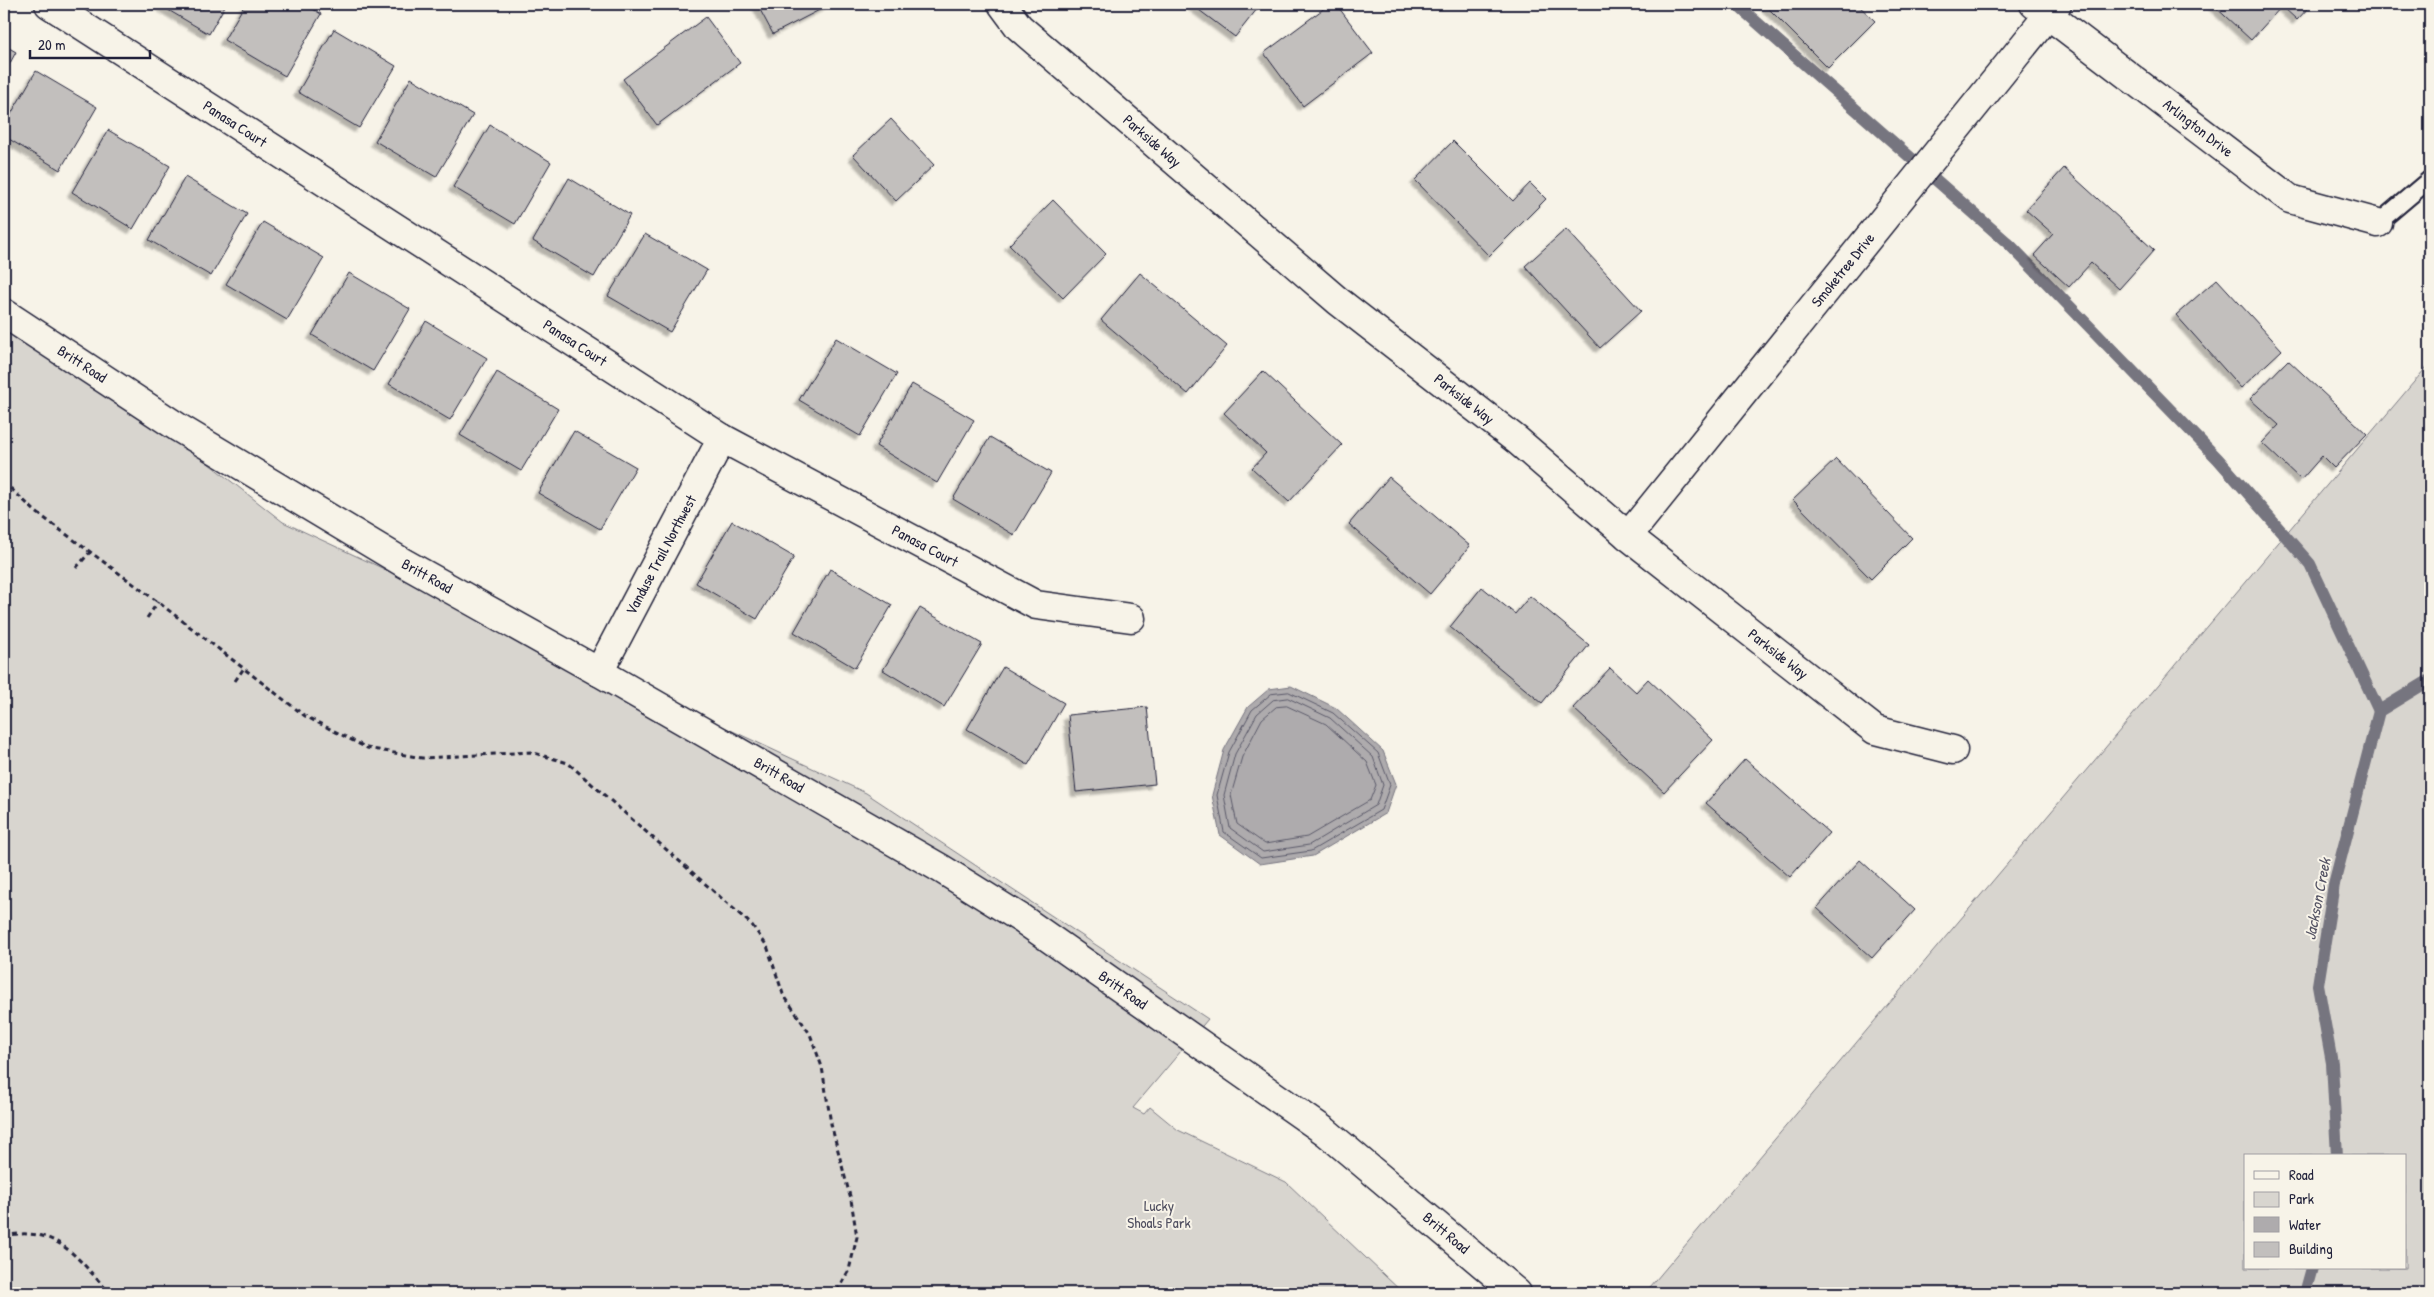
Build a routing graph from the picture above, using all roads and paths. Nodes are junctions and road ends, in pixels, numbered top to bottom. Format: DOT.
graph roads {
  1 [pos="49,4"];
  2 [pos="1002,4"];
  3 [pos="2047,7"];
  4 [pos="2430,179"];
  5 [pos="2378,223"];
  6 [pos="4,313"];
  7 [pos="722,438"];
  8 [pos="4,482"];
  9 [pos="1628,536"];
  10 [pos="90,552"];
  11 [pos="76,568"];
  12 [pos="158,602"];
  13 [pos="147,618"];
  14 [pos="1131,618"];
  15 [pos="244,668"];
  16 [pos="599,672"];
  17 [pos="234,681"];
  18 [pos="1953,750"];
  19 [pos="4,1236"];
  20 [pos="110,1293"];
  21 [pos="836,1293"];
  22 [pos="1518,1293"];
  1 -- 7 [label="street, Panasa Court"];
  2 -- 9 [label="street, Parkside Way"];
  3 -- 5 [label="street, Arlington Drive"];
  3 -- 9 [label="street, Smoketree Drive"];
  4 -- 5 [label="lane"];
  6 -- 16 [label="street, Britt Road"];
  7 -- 14 [label="street, Panasa Court"];
  7 -- 16 [label="street, Vanduse Trail Northwest"];
  8 -- 10 [label="path"];
  9 -- 18 [label="street, Parkside Way"];
  10 -- 11 [label="path"];
  10 -- 12 [label="path"];
  12 -- 13 [label="path"];
  12 -- 15 [label="path"];
  15 -- 17 [label="path"];
  15 -- 21 [label="path"];
  16 -- 22 [label="street, Britt Road"];
  19 -- 20 [label="path"];
}
